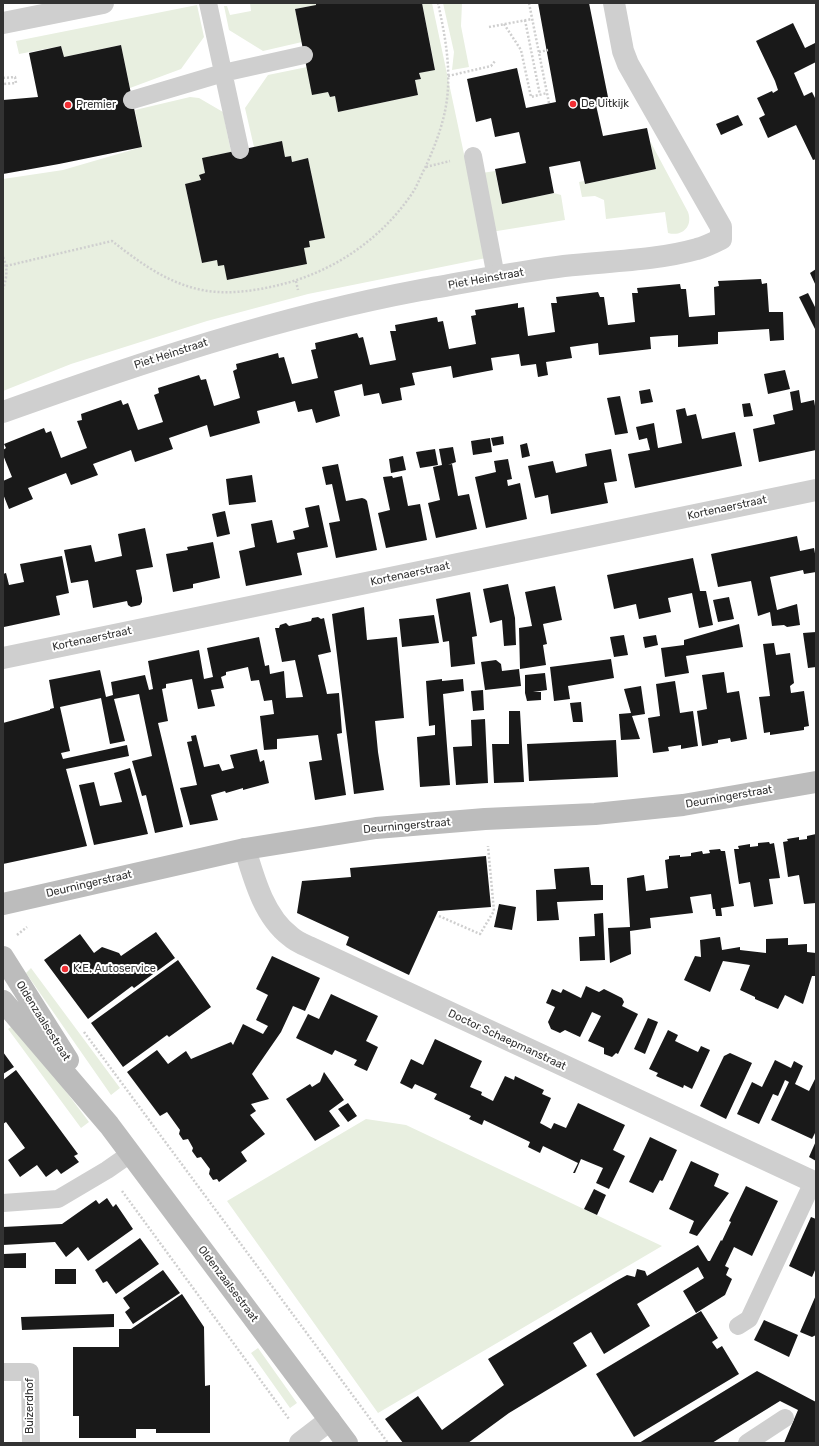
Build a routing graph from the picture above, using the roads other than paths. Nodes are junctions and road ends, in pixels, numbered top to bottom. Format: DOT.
graph roads {
  1 [pos="103,3"];
  2 [pos="208,3"];
  3 [pos="614,3"];
  4 [pos="3,23"];
  5 [pos="304,55"];
  6 [pos="223,73"];
  7 [pos="132,100"];
  8 [pos="240,150"];
  9 [pos="473,156"];
  10 [pos="496,277"];
  11 [pos="3,412"];
  12 [pos="816,490"];
  13 [pos="3,658"];
  14 [pos="816,782"];
  15 [pos="245,849"];
  16 [pos="3,904"];
  17 [pos="3,957"];
  18 [pos="3,1001"];
  19 [pos="109,1125"];
  20 [pos="130,1154"];
  21 [pos="814,1182"];
  22 [pos="3,1202"];
  23 [pos="738,1326"];
  24 [pos="3,1372"];
  25 [pos="785,1418"];
  26 [pos="330,1420"];
  27 [pos="302,1442"];
  28 [pos="31,1443"];
  29 [pos="347,1443"];
  30 [pos="747,1443"];
  1 -- 4 [label="street"];
  2 -- 6 [label="lane"];
  3 -- 10 [label="street, Piet Heinstraat"];
  5 -- 6 [label="lane"];
  6 -- 7 [label="lane"];
  6 -- 8 [label="lane"];
  9 -- 10 [label="lane"];
  10 -- 11 [label="street, Piet Heinstraat"];
  12 -- 13 [label="street, Kortenaerstraat"];
  14 -- 15 [label="main road, Deurningerstraat"];
  15 -- 16 [label="main road, Deurningerstraat"];
  15 -- 21 [label="street, Doctor Schaepmanstraat"];
  17 -- 19 [label="main road, Oldenzaalsestraat"];
  18 -- 19 [label="main road, Oldenzaalsestraat"];
  19 -- 20 [label="main road, Oldenzaalsestraat"];
  20 -- 22 [label="lane"];
  20 -- 26 [label="main road, Oldenzaalsestraat"];
  21 -- 23 [label="lane"];
  24 -- 28 [label="lane, Buizerdhof"];
  25 -- 30 [label="lane"];
  26 -- 27 [label="street"];
  26 -- 29 [label="main road, Oldenzaalsestraat"];
}
